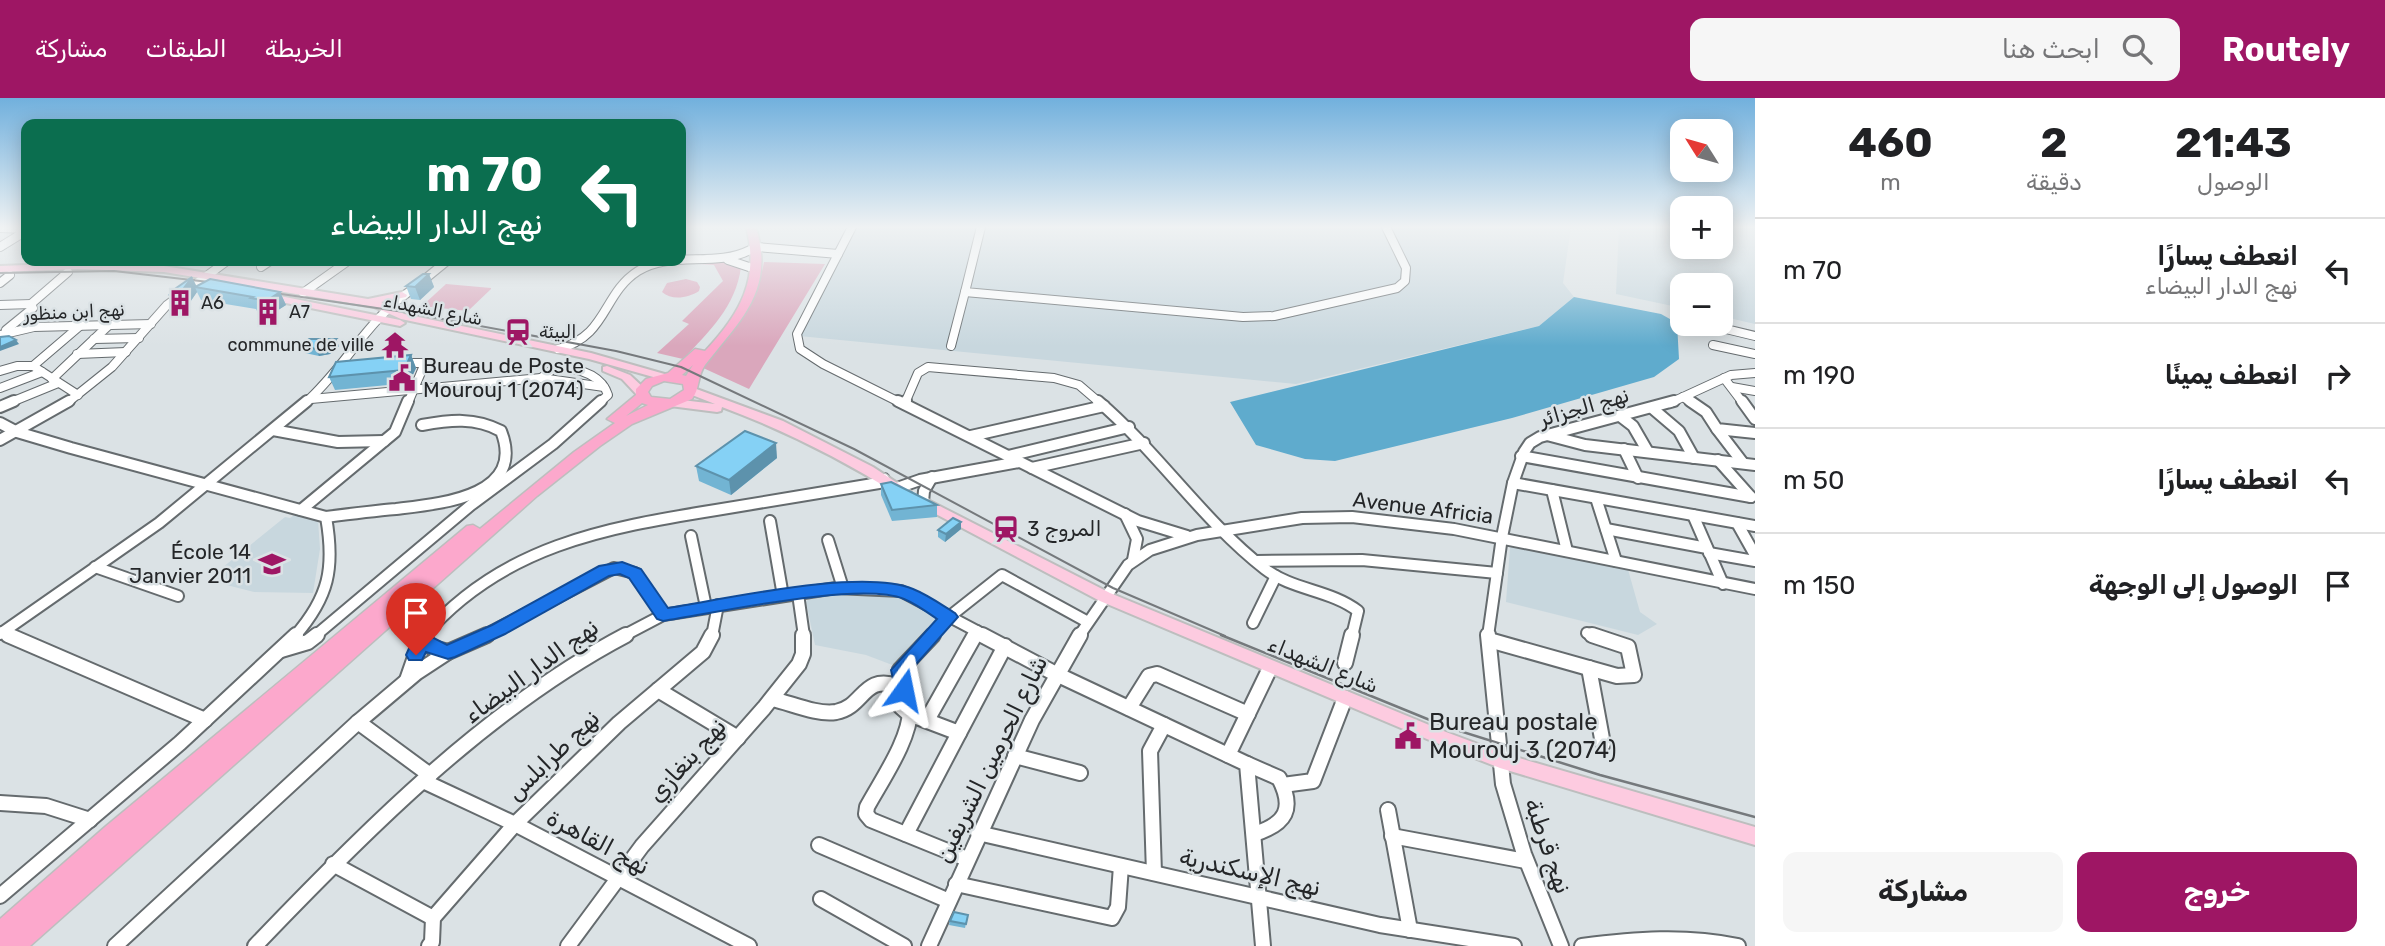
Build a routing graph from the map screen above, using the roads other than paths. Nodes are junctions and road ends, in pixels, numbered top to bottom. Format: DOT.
graph roads {
  1 [pos="105,267"];
  2 [pos="121,267"];
  3 [pos="218,267"];
  4 [pos="340,267"];
  5 [pos="440,267"];
  6 [pos="653,267"];
  7 [pos="748,267"];
  8 [pos="756,267"];
  9 [pos="832,267"];
  10 [pos="971,267"];
  11 [pos="1405,267"];
  12 [pos="68,272"];
  13 [pos="3,273"];
  14 [pos="207,274"];
  15 [pos="197,282"];
  16 [pos="0,283"];
  17 [pos="965,292"];
  18 [pos="303,293"];
  19 [pos="400,299"];
  20 [pos="366,302"];
  21 [pos="31,304"];
  22 [pos="0,305"];
  23 [pos="382,316"];
  24 [pos="151,324"];
  25 [pos="81,325"];
  26 [pos="109,325"];
  27 [pos="1733,331"];
  28 [pos="1,335"];
  29 [pos="1755,336"];
  30 [pos="139,338"];
  31 [pos="94,339"];
  32 [pos="579,342"];
  33 [pos="1713,345"];
  34 [pos="951,346"];
  35 [pos="558,349"];
  36 [pos="126,352"];
  37 [pos="77,354"];
  38 [pos="1755,354"];
  39 [pos="591,356"];
  40 [pos="393,363"];
  41 [pos="33,366"];
  42 [pos="354,367"];
  43 [pos="341,368"];
  44 [pos="0,372"];
  45 [pos="42,372"];
  46 [pos="1755,373"];
  47 [pos="668,377"];
  48 [pos="1724,378"];
  49 [pos="55,381"];
  50 [pos="1732,387"];
  51 [pos="0,388"];
  52 [pos="691,388"];
  53 [pos="415,390"];
  54 [pos="1755,391"];
  55 [pos="642,395"];
  56 [pos="78,396"];
  57 [pos="1683,397"];
  58 [pos="311,399"];
  59 [pos="668,404"];
  60 [pos="905,404"];
  61 [pos="1104,406"];
  62 [pos="0,407"];
  63 [pos="1652,408"];
  64 [pos="1751,409"];
  65 [pos="1620,416"];
  66 [pos="1755,419"];
  67 [pos="0,422"];
  68 [pos="422,425"];
  69 [pos="1129,427"];
  70 [pos="1717,429"];
  71 [pos="274,430"];
  72 [pos="17,432"];
  73 [pos="1755,433"];
  74 [pos="1547,435"];
  75 [pos="971,436"];
  76 [pos="0,440"];
  77 [pos="384,441"];
  78 [pos="1144,443"];
  79 [pos="1623,449"];
  80 [pos="1648,452"];
  81 [pos="1008,456"];
  82 [pos="1521,456"];
  83 [pos="1694,457"];
  84 [pos="1718,460"];
  85 [pos="1019,462"];
  86 [pos="1742,463"];
  87 [pos="1755,465"];
  88 [pos="504,467"];
  89 [pos="1032,468"];
  90 [pos="515,472"];
  91 [pos="932,477"];
  92 [pos="1638,478"];
  93 [pos="208,483"];
  94 [pos="1513,483"];
  95 [pos="888,484"];
  96 [pos="491,486"];
  97 [pos="1552,490"];
  98 [pos="1596,498"];
  99 [pos="1753,500"];
  100 [pos="923,502"];
  101 [pos="300,510"];
  102 [pos="1125,514"];
  103 [pos="1692,515"];
  104 [pos="326,517"];
  105 [pos="770,521"];
  106 [pos="1737,523"];
  107 [pos="1755,526"];
  108 [pos="1606,529"];
  109 [pos="1223,530"];
  110 [pos="691,536"];
  111 [pos="1190,536"];
  112 [pos="1502,537"];
  113 [pos="828,540"];
  114 [pos="1708,550"];
  115 [pos="1567,551"];
  116 [pos="1755,555"];
  117 [pos="1133,560"];
  118 [pos="1256,561"];
  119 [pos="1616,561"];
  120 [pos="1755,561"];
  121 [pos="95,568"];
  122 [pos="1497,573"];
  123 [pos="1276,576"];
  124 [pos="1723,584"];
  125 [pos="843,588"];
  126 [pos="1755,589"];
  127 [pos="791,595"];
  128 [pos="178,596"];
  129 [pos="1105,597"];
  130 [pos="712,606"];
  131 [pos="663,615"];
  132 [pos="949,617"];
  133 [pos="1086,621"];
  134 [pos="1253,623"];
  135 [pos="977,631"];
  136 [pos="1,633"];
  137 [pos="1587,633"];
  138 [pos="421,639"];
  139 [pos="1489,640"];
  140 [pos="1005,646"];
  141 [pos="281,650"];
  142 [pos="448,652"];
  143 [pos="1345,663"];
  144 [pos="1270,668"];
  145 [pos="1589,668"];
  146 [pos="1054,673"];
  147 [pos="406,683"];
  148 [pos="658,690"];
  149 [pos="1345,698"];
  150 [pos="772,699"];
  151 [pos="1129,708"];
  152 [pos="909,714"];
  153 [pos="1248,714"];
  154 [pos="205,720"];
  155 [pos="927,720"];
  156 [pos="358,722"];
  157 [pos="1164,725"];
  158 [pos="959,733"];
  159 [pos="738,738"];
  160 [pos="1603,744"];
  161 [pos="1228,755"];
  162 [pos="1015,756"];
  163 [pos="1500,760"];
  164 [pos="1247,764"];
  165 [pos="1080,773"];
  166 [pos="427,778"];
  167 [pos="1283,785"];
  168 [pos="0,803"];
  169 [pos="1388,810"];
  170 [pos="90,820"];
  171 [pos="514,824"];
  172 [pos="978,833"];
  173 [pos="906,834"];
  174 [pos="1254,834"];
  175 [pos="1392,836"];
  176 [pos="1755,836"];
  177 [pos="819,845"];
  178 [pos="967,859"];
  179 [pos="1526,861"];
  180 [pos="333,864"];
  181 [pos="1121,866"];
  182 [pos="1154,873"];
  183 [pos="618,878"];
  184 [pos="956,884"];
  185 [pos="0,896"];
  186 [pos="821,899"];
  187 [pos="1261,899"];
  188 [pos="949,901"];
  189 [pos="433,918"];
  190 [pos="1410,930"];
  191 [pos="0,933"];
  192 [pos="740,944"];
  193 [pos="433,945"];
  194 [pos="12,946"];
  195 [pos="114,946"];
  196 [pos="255,946"];
  197 [pos="569,946"];
  198 [pos="904,946"];
  199 [pos="929,946"];
  200 [pos="1263,946"];
  201 [pos="1514,946"];
  202 [pos="1561,946"];
  203 [pos="1583,946"];
  204 [pos="1738,946"];
  1 -- 13 [label="main road, شارع الشهداء"];
  2 -- 14 [label="main road, شارع الشهداء"];
  3 -- 14 [label="street"];
  4 -- 18 [label="street"];
  5 -- 19 [label="street"];
  6 -- 32 [label="street"];
  7 -- 47 [label="highway"];
  8 -- 52 [label="highway"];
  9 -- 60 [label="street"];
  10 -- 17 [label="street"];
  11 -- 17 [label="street"];
  12 -- 13 [label="main road, شارع الشهداء"];
  12 -- 15 [label="main road, شارع الشهداء"];
  12 -- 21 [label="street"];
  13 -- 16 [label="street"];
  14 -- 15 [label="street"];
  14 -- 18 [label="main road, شارع الشهداء"];
  15 -- 23 [label="main road, شارع الشهداء"];
  15 -- 24 [label="street"];
  17 -- 34 [label="street"];
  18 -- 20 [label="main road, شارع الشهداء"];
  19 -- 20 [label="main road"];
  19 -- 23 [label="main road"];
  20 -- 23 [label="main road, شارع الشهداء"];
  21 -- 22 [label="street"];
  21 -- 28 [label="street"];
  23 -- 35 [label="main road, شارع الشهداء"];
  23 -- 43 [label="street"];
  23 -- 55 [label="main road, شارع الشهداء"];
  24 -- 26 [label="street, نهج ابن منظور"];
  24 -- 30 [label="street"];
  25 -- 26 [label="street, نهج ابن منظور"];
  25 -- 28 [label="street, نهج ابن منظور"];
  25 -- 41 [label="street"];
  26 -- 31 [label="street"];
  27 -- 29 [label="street"];
  30 -- 31 [label="street"];
  30 -- 36 [label="street"];
  31 -- 37 [label="street"];
  32 -- 35 [label="street"];
  32 -- 39 [label="street"];
  33 -- 38 [label="street"];
  35 -- 39 [label="main road, شارع الشهداء"];
  36 -- 37 [label="street"];
  36 -- 56 [label="street"];
  37 -- 49 [label="street"];
  39 -- 47 [label="main road, شارع الشهداء"];
  40 -- 53 [label="street"];
  41 -- 44 [label="street"];
  41 -- 45 [label="street"];
  42 -- 43 [label="street"];
  43 -- 58 [label="street"];
  45 -- 49 [label="street"];
  45 -- 51 [label="street"];
  46 -- 48 [label="street, نهج الجزائر"];
  47 -- 52 [label="highway"];
  47 -- 55 [label="highway"];
  48 -- 50 [label="street"];
  48 -- 57 [label="street, نهج الجزائر"];
  49 -- 56 [label="street"];
  49 -- 62 [label="street"];
  50 -- 54 [label="street"];
  50 -- 64 [label="street"];
  52 -- 59 [label="highway"];
  52 -- 95 [label="main road, شارع الشهداء"];
  53 -- 58 [label="street"];
  53 -- 77 [label="street"];
  53 -- 90 [label="street"];
  55 -- 59 [label="highway"];
  55 -- 191 [label="highway"];
  56 -- 72 [label="street"];
  57 -- 63 [label="street, نهج الجزائر"];
  57 -- 70 [label="street"];
  58 -- 71 [label="street"];
  59 -- 95 [label="main road, شارع الشهداء"];
  59 -- 194 [label="highway"];
  60 -- 61 [label="street"];
  60 -- 75 [label="street"];
  61 -- 69 [label="street"];
  61 -- 75 [label="street"];
  63 -- 65 [label="street, نهج الجزائر"];
  63 -- 83 [label="street"];
  64 -- 66 [label="street"];
  65 -- 74 [label="street, نهج الجزائر"];
  65 -- 80 [label="street"];
  67 -- 72 [label="street"];
  68 -- 88 [label="street"];
  69 -- 78 [label="street"];
  69 -- 81 [label="street"];
  70 -- 73 [label="street"];
  70 -- 86 [label="street"];
  71 -- 77 [label="street"];
  71 -- 93 [label="street"];
  72 -- 76 [label="street"];
  72 -- 93 [label="street"];
  74 -- 79 [label="street"];
  74 -- 82 [label="street, نهج الجزائر"];
  75 -- 81 [label="street"];
  77 -- 101 [label="street"];
  78 -- 89 [label="street"];
  78 -- 109 [label="street"];
  79 -- 80 [label="street"];
  79 -- 92 [label="street"];
  80 -- 83 [label="street"];
  81 -- 85 [label="street"];
  82 -- 92 [label="street"];
  82 -- 94 [label="street"];
  83 -- 84 [label="street"];
  84 -- 86 [label="street"];
  84 -- 99 [label="street"];
  85 -- 89 [label="street"];
  85 -- 91 [label="street"];
  86 -- 87 [label="street"];
  88 -- 90 [label="street"];
  88 -- 96 [label="street"];
  89 -- 102 [label="street"];
  90 -- 96 [label="street"];
  91 -- 95 [label="street"];
  91 -- 100 [label="street"];
  92 -- 99 [label="street"];
  93 -- 101 [label="street"];
  93 -- 121 [label="street"];
  94 -- 97 [label="street"];
  94 -- 112 [label="street"];
  95 -- 100 [label="main road, شارع الشهداء"];
  95 -- 138 [label="street"];
  96 -- 104 [label="street"];
  96 -- 141 [label="street"];
  97 -- 98 [label="street"];
  97 -- 115 [label="street"];
  98 -- 103 [label="street"];
  98 -- 108 [label="street"];
  100 -- 129 [label="main road, شارع الشهداء"];
  101 -- 104 [label="street"];
  102 -- 111 [label="street"];
  102 -- 117 [label="street"];
  103 -- 106 [label="street"];
  103 -- 114 [label="street"];
  104 -- 141 [label="street"];
  105 -- 127 [label="street, نهج بنغازي"];
  106 -- 107 [label="street"];
  106 -- 116 [label="street"];
  108 -- 114 [label="street"];
  108 -- 119 [label="street"];
  109 -- 111 [label="street, Avenue Africia"];
  109 -- 112 [label="street, Avenue Africia"];
  109 -- 118 [label="street"];
  110 -- 130 [label="street"];
  111 -- 117 [label="street, Avenue Africia"];
  112 -- 115 [label="street, Avenue Africia"];
  112 -- 122 [label="street"];
  113 -- 125 [label="street"];
  114 -- 120 [label="street"];
  114 -- 124 [label="street"];
  115 -- 119 [label="street, Avenue Africia"];
  117 -- 129 [label="street"];
  118 -- 122 [label="street"];
  118 -- 123 [label="street"];
  119 -- 124 [label="street, Avenue Africia"];
  121 -- 128 [label="street"];
  121 -- 136 [label="street"];
  122 -- 139 [label="street"];
  123 -- 134 [label="street"];
  123 -- 143 [label="street"];
  124 -- 126 [label="street, Avenue Africia"];
  125 -- 127 [label="street, نهج الدار البيضاء"];
  125 -- 132 [label="street, نهج الدار البيضاء"];
  127 -- 130 [label="street, نهج الدار البيضاء"];
  127 -- 150 [label="street, نهج بنغازي"];
  129 -- 133 [label="street, شارع الحرمين الشريفين"];
  129 -- 144 [label="main road, شارع الشهداء"];
  130 -- 131 [label="street, نهج الدار البيضاء"];
  130 -- 148 [label="street, نهج طرابلس"];
  131 -- 142 [label="street"];
  131 -- 166 [label="street, نهج الدار البيضاء"];
  132 -- 133 [label="street"];
  132 -- 135 [label="street, نهج الدار البيضاء"];
  132 -- 152 [label="street"];
  133 -- 146 [label="street, شارع الحرمين الشريفين"];
  135 -- 140 [label="street, نهج الدار البيضاء"];
  135 -- 155 [label="street"];
  136 -- 154 [label="street"];
  137 -- 145 [label="street"];
  138 -- 142 [label="street"];
  138 -- 147 [label="street"];
  139 -- 145 [label="street"];
  139 -- 163 [label="street"];
  140 -- 146 [label="street, نهج الدار البيضاء"];
  140 -- 158 [label="street"];
  141 -- 154 [label="street"];
  142 -- 147 [label="street"];
  144 -- 149 [label="main road, شارع الشهداء"];
  144 -- 153 [label="street"];
  145 -- 160 [label="street"];
  146 -- 151 [label="street, نهج الدار البيضاء"];
  146 -- 162 [label="street, شارع الحرمين الشريفين"];
  147 -- 156 [label="street"];
  148 -- 159 [label="street"];
  148 -- 171 [label="street, نهج طرابلس"];
  149 -- 163 [label="main road, شارع الشهداء"];
  149 -- 167 [label="street"];
  150 -- 152 [label="street"];
  150 -- 159 [label="street, نهج بنغازي"];
  151 -- 153 [label="street"];
  151 -- 157 [label="street, نهج الدار البيضاء"];
  152 -- 155 [label="street"];
  152 -- 173 [label="street"];
  153 -- 161 [label="street"];
  154 -- 170 [label="street"];
  155 -- 158 [label="street"];
  156 -- 166 [label="street, نهج القاهرة"];
  156 -- 195 [label="street"];
  157 -- 161 [label="street, نهج الدار البيضاء"];
  157 -- 182 [label="street"];
  158 -- 173 [label="street"];
  159 -- 183 [label="street, نهج بنغازي"];
  161 -- 164 [label="street, نهج الدار البيضاء"];
  162 -- 165 [label="street"];
  162 -- 172 [label="street, شارع الحرمين الشريفين"];
  163 -- 176 [label="main road, شارع الشهداء"];
  163 -- 179 [label="street, نهج قرطبة"];
  164 -- 167 [label="street, نهج الدار البيضاء"];
  164 -- 174 [label="street"];
  166 -- 171 [label="street, نهج القاهرة"];
  166 -- 180 [label="street, نهج الدار البيضاء"];
  167 -- 174 [label="street"];
  168 -- 170 [label="street"];
  169 -- 175 [label="street"];
  170 -- 185 [label="street"];
  171 -- 183 [label="street, نهج القاهرة"];
  171 -- 189 [label="street, نهج طرابلس"];
  172 -- 178 [label="street, شارع الحرمين الشريفين"];
  172 -- 181 [label="street, نهج الإسكندرية"];
  173 -- 178 [label="street"];
  174 -- 187 [label="street"];
  175 -- 179 [label="street"];
  175 -- 190 [label="street"];
  177 -- 188 [label="street"];
  178 -- 184 [label="street, شارع الحرمين الشريفين"];
  179 -- 202 [label="street, نهج قرطبة"];
  180 -- 189 [label="street"];
  180 -- 196 [label="street, نهج الدار البيضاء"];
  181 -- 182 [label="street, نهج الإسكندرية"];
  181 -- 184 [label="street"];
  182 -- 187 [label="street, نهج الإسكندرية"];
  183 -- 192 [label="street, نهج القاهرة"];
  183 -- 197 [label="street, نهج بنغازي"];
  184 -- 188 [label="street, شارع الحرمين الشريفين"];
  186 -- 198 [label="street"];
  187 -- 190 [label="street, نهج الإسكندرية"];
  187 -- 200 [label="street"];
  188 -- 199 [label="street, شارع الحرمين الشريفين"];
  189 -- 193 [label="street"];
  190 -- 201 [label="street, نهج الإسكندرية"];
  203 -- 204 [label="street"];
}
